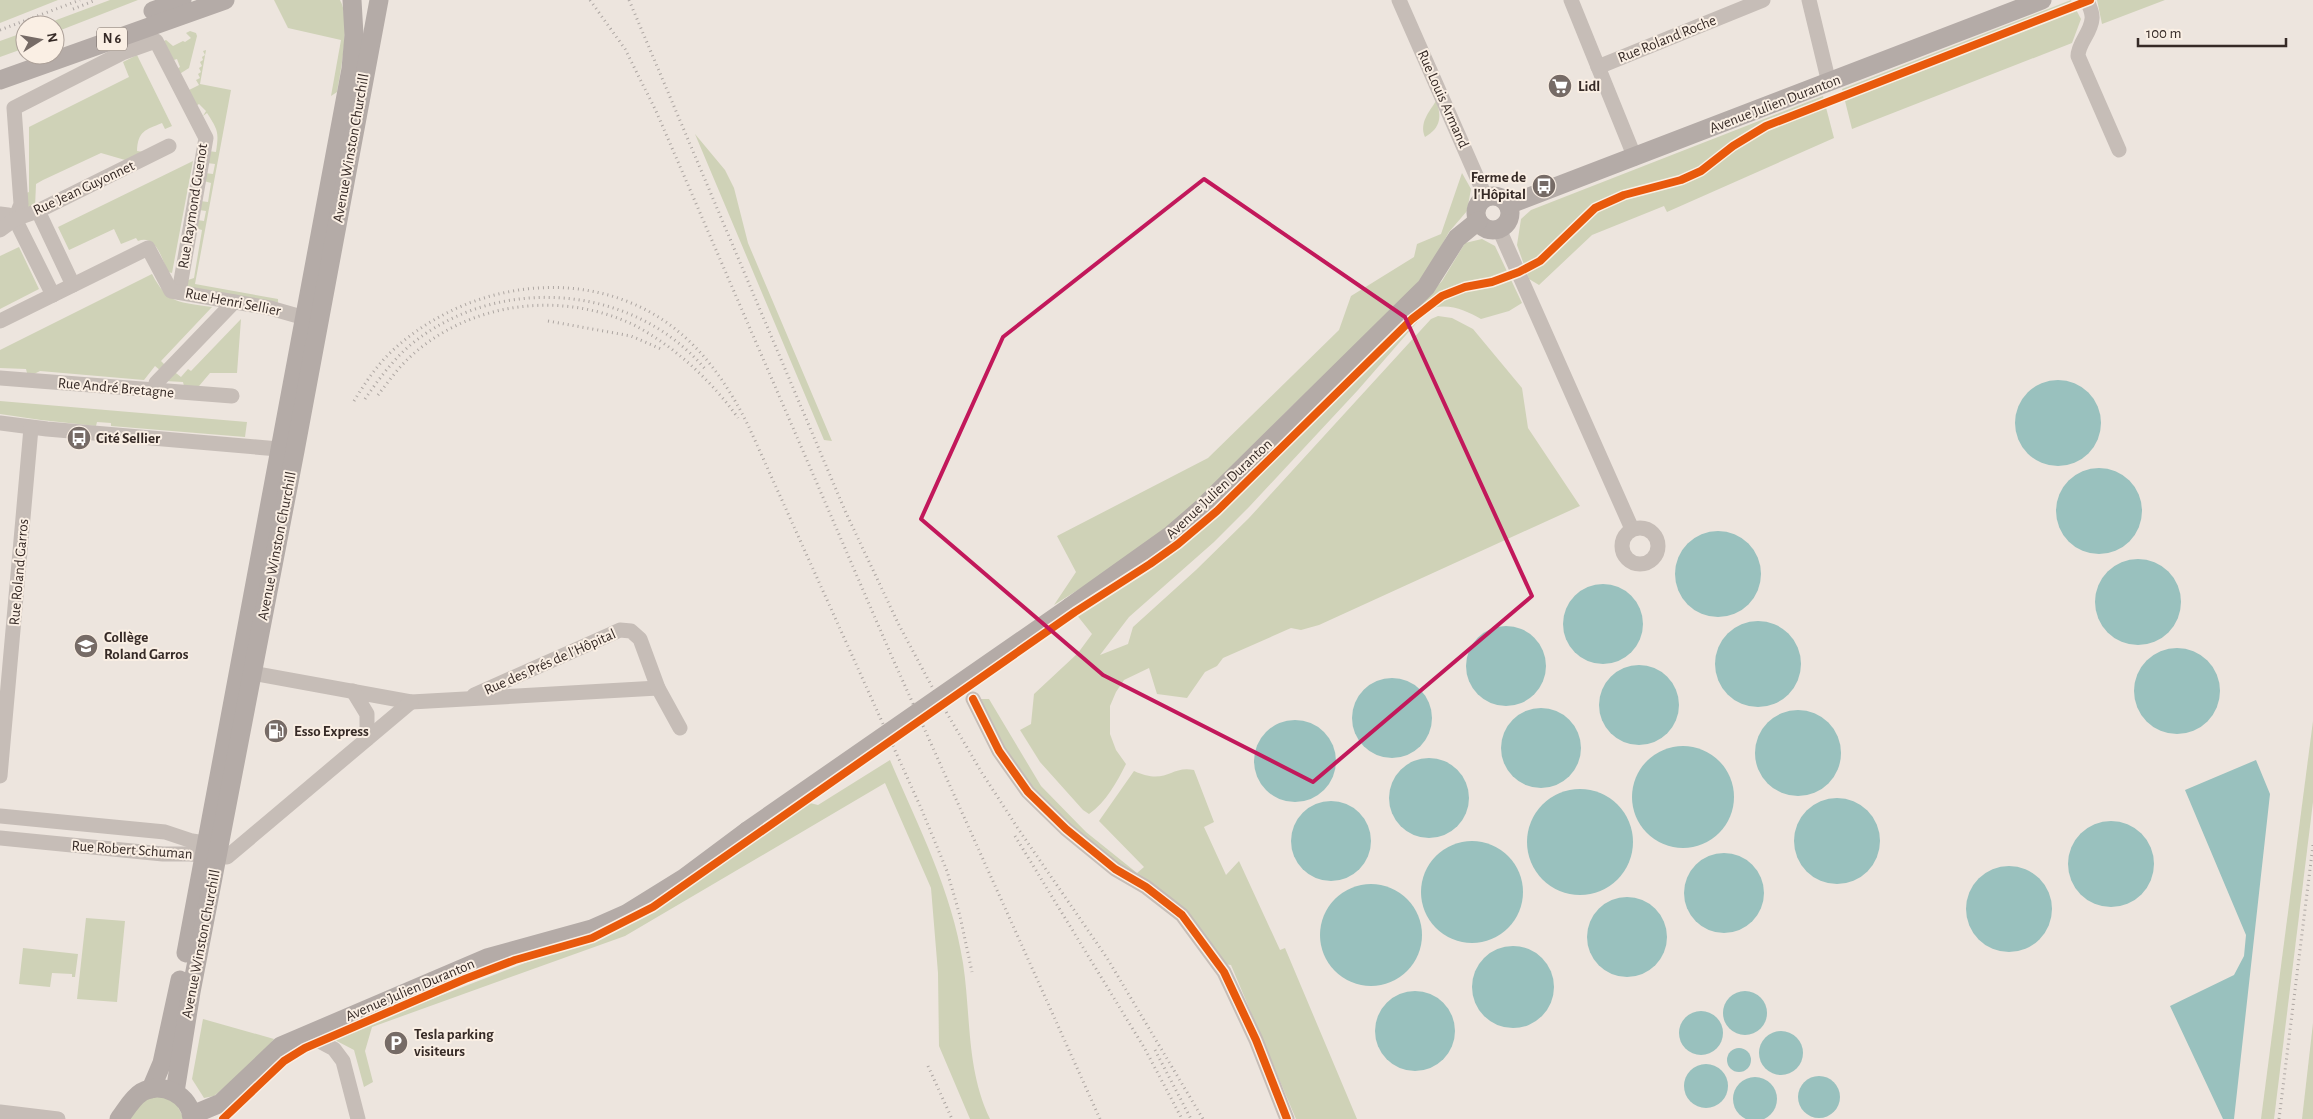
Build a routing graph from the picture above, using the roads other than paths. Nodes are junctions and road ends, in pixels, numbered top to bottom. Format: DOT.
graph roads {
  1 [pos="182,0"];
  2 [pos="225,0"];
  3 [pos="352,0"];
  4 [pos="370,0"];
  5 [pos="379,0"];
  6 [pos="1399,0"];
  7 [pos="1571,0"];
  8 [pos="1763,0"];
  9 [pos="1809,0"];
  10 [pos="2042,0"];
  11 [pos="2087,0"];
  12 [pos="65,44"];
  13 [pos="15,62"];
  14 [pos="1598,67"];
  15 [pos="0,68"];
  16 [pos="0,80"];
  17 [pos="363,82"];
  18 [pos="1829,83"];
  19 [pos="169,146"];
  20 [pos="2119,150"];
  21 [pos="1636,158"];
  22 [pos="1486,198"];
  23 [pos="1508,205"];
  24 [pos="38,211"];
  25 [pos="0,214"];
  26 [pos="15,219"];
  27 [pos="1478,221"];
  28 [pos="1499,229"];
  29 [pos="0,230"];
  30 [pos="73,285"];
  31 [pos="179,292"];
  32 [pos="53,295"];
  33 [pos="234,302"];
  34 [pos="305,318"];
  35 [pos="0,321"];
  36 [pos="0,378"];
  37 [pos="155,391"];
  38 [pos="232,396"];
  39 [pos="0,423"];
  40 [pos="31,428"];
  41 [pos="288,450"];
  42 [pos="1632,530"];
  43 [pos="252,672"];
  44 [pos="658,688"];
  45 [pos="353,691"];
  46 [pos="466,699"];
  47 [pos="973,699"];
  48 [pos="411,702"];
  49 [pos="680,728"];
  50 [pos="367,740"];
  51 [pos="0,769"];
  52 [pos="0,816"];
  53 [pos="0,838"];
  54 [pos="209,852"];
  55 [pos="306,1034"];
  56 [pos="152,1089"];
  57 [pos="174,1092"];
  58 [pos="0,1112"];
  59 [pos="192,1117"];
  60 [pos="58,1119"];
  61 [pos="119,1119"];
  62 [pos="358,1119"];
  63 [pos="1287,1119"];
  1 -- 12 [label="main road, N 6"];
  2 -- 16 [label="main road, N 6"];
  3 -- 34 [label="main road, Avenue Winston Churchill"];
  4 -- 17 [label="main road"];
  5 -- 17 [label="main road, Avenue Winston Churchill"];
  6 -- 22 [label="street, Rue Louis Armand"];
  7 -- 14 [label="street"];
  8 -- 14 [label="street, Rue Roland Roche"];
  9 -- 18 [label="street"];
  10 -- 18 [label="main road, Avenue Julien Duranton"];
  11 -- 20 [label="street"];
  13 -- 15 [label="main road"];
  14 -- 21 [label="street"];
  17 -- 41 [label="main road, Avenue Winston Churchill"];
  18 -- 21 [label="main road, Avenue Julien Duranton"];
  19 -- 24 [label="street, Rue Jean Guyonnet"];
  21 -- 23 [label="main road, Avenue Julien Duranton"];
  22 -- 23 [label="main road"];
  22 -- 27 [label="main road"];
  23 -- 28 [label="main road"];
  24 -- 26 [label="street, Rue Jean Guyonnet"];
  24 -- 30 [label="street"];
  25 -- 26 [label="street"];
  26 -- 29 [label="street, Rue Jean Guyonnet"];
  26 -- 31 [label="street, Rue Raymond Guenot"];
  26 -- 32 [label="street"];
  27 -- 28 [label="main road"];
  27 -- 55 [label="main road, Avenue Julien Duranton, bridge"];
  28 -- 42 [label="street"];
  30 -- 31 [label="street, Rue Henri Sellier"];
  30 -- 32 [label="street, Rue Henri Sellier"];
  31 -- 33 [label="street, Rue Henri Sellier"];
  32 -- 35 [label="street, Rue Henri Sellier"];
  33 -- 34 [label="street, Rue Henri Sellier"];
  33 -- 37 [label="street"];
  34 -- 41 [label="main road, Avenue Winston Churchill"];
  36 -- 37 [label="street, Rue André Bretagne"];
  37 -- 38 [label="street, Rue André Bretagne"];
  39 -- 40 [label="street"];
  40 -- 41 [label="street"];
  40 -- 51 [label="street, Rue Roland Garros"];
  41 -- 43 [label="main road, Avenue Winston Churchill"];
  41 -- 54 [label="main road, Avenue Winston Churchill"];
  43 -- 45 [label="street, Rue des Prés de l'Hôpital"];
  43 -- 54 [label="main road, Avenue Winston Churchill"];
  44 -- 46 [label="street, Rue des Prés de l'Hôpital"];
  44 -- 46 [label="street, Rue des Prés de l'Hôpital"];
  44 -- 49 [label="street, Rue des Prés de l'Hôpital"];
  45 -- 48 [label="street, Rue des Prés de l'Hôpital"];
  45 -- 50 [label="street"];
  46 -- 48 [label="street, Rue des Prés de l'Hôpital"];
  47 -- 63 [label="street"];
  48 -- 50 [label="street"];
  50 -- 54 [label="street"];
  52 -- 54 [label="street, Rue Robert Schuman"];
  53 -- 54 [label="street, Rue Robert Schuman"];
  54 -- 56 [label="main road, Avenue Winston Churchill"];
  54 -- 57 [label="main road, Avenue Winston Churchill"];
  55 -- 59 [label="main road, Avenue Julien Duranton"];
  55 -- 62 [label="street"];
  56 -- 57 [label="main road"];
  56 -- 61 [label="main road"];
  57 -- 59 [label="main road"];
  58 -- 60 [label="street"];
}
